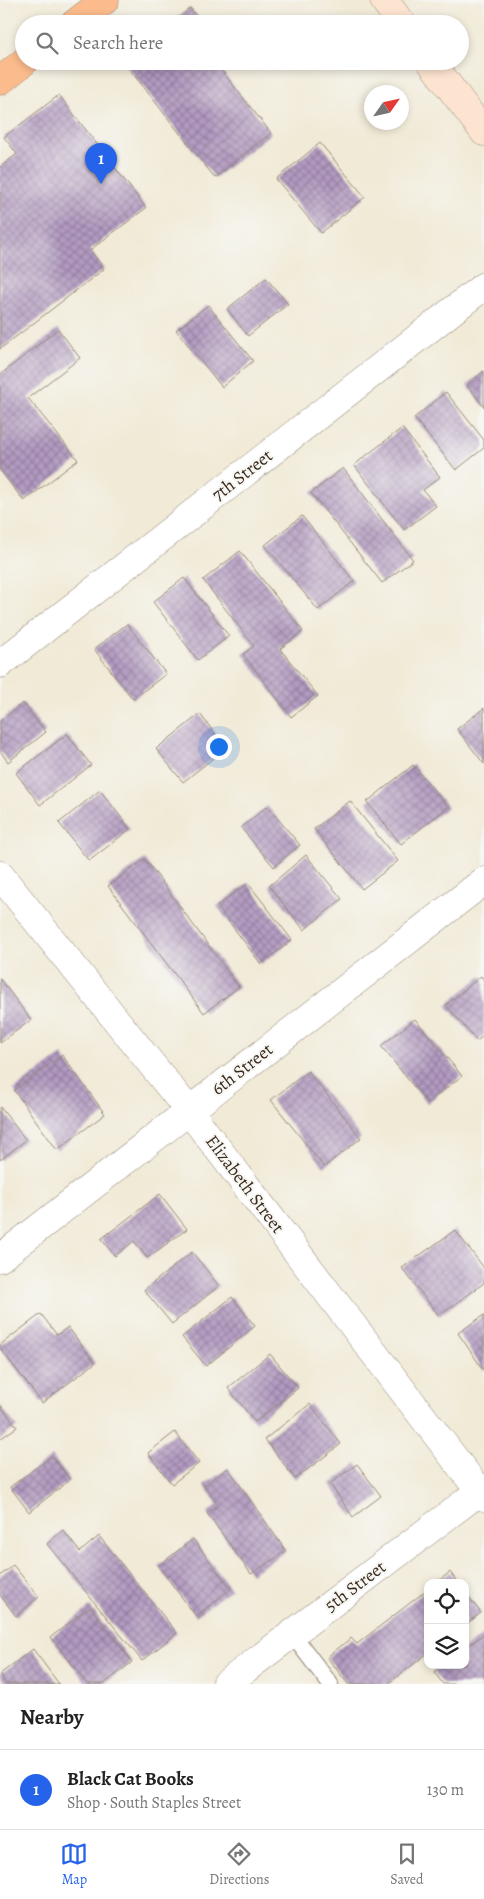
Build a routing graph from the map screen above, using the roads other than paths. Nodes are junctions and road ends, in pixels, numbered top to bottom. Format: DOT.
graph roads {
  1 [pos="105,0"];
  2 [pos="384,0"];
  3 [pos="86,15"];
  4 [pos="395,15"];
  5 [pos="15,69"];
  6 [pos="437,70"];
  7 [pos="0,81"];
  8 [pos="484,132"];
  9 [pos="484,286"];
  10 [pos="0,664"];
  11 [pos="0,875"];
  12 [pos="484,881"];
  13 [pos="189,1111"];
  14 [pos="0,1258"];
  15 [pos="483,1492"];
  16 [pos="292,1634"];
  17 [pos="226,1684"];
  18 [pos="330,1684"];
  1 -- 3 [label="main road"];
  2 -- 4 [label="main road"];
  5 -- 7 [label="main road"];
  6 -- 8 [label="main road"];
  9 -- 10 [label="street, 7th Street"];
  11 -- 13 [label="street, Elizabeth Street"];
  12 -- 13 [label="street, 6th Street"];
  13 -- 14 [label="street, 6th Street"];
  13 -- 15 [label="street, Elizabeth Street"];
  15 -- 16 [label="street, 5th Street"];
  16 -- 17 [label="street, 5th Street"];
  16 -- 18 [label="lane"];
}
